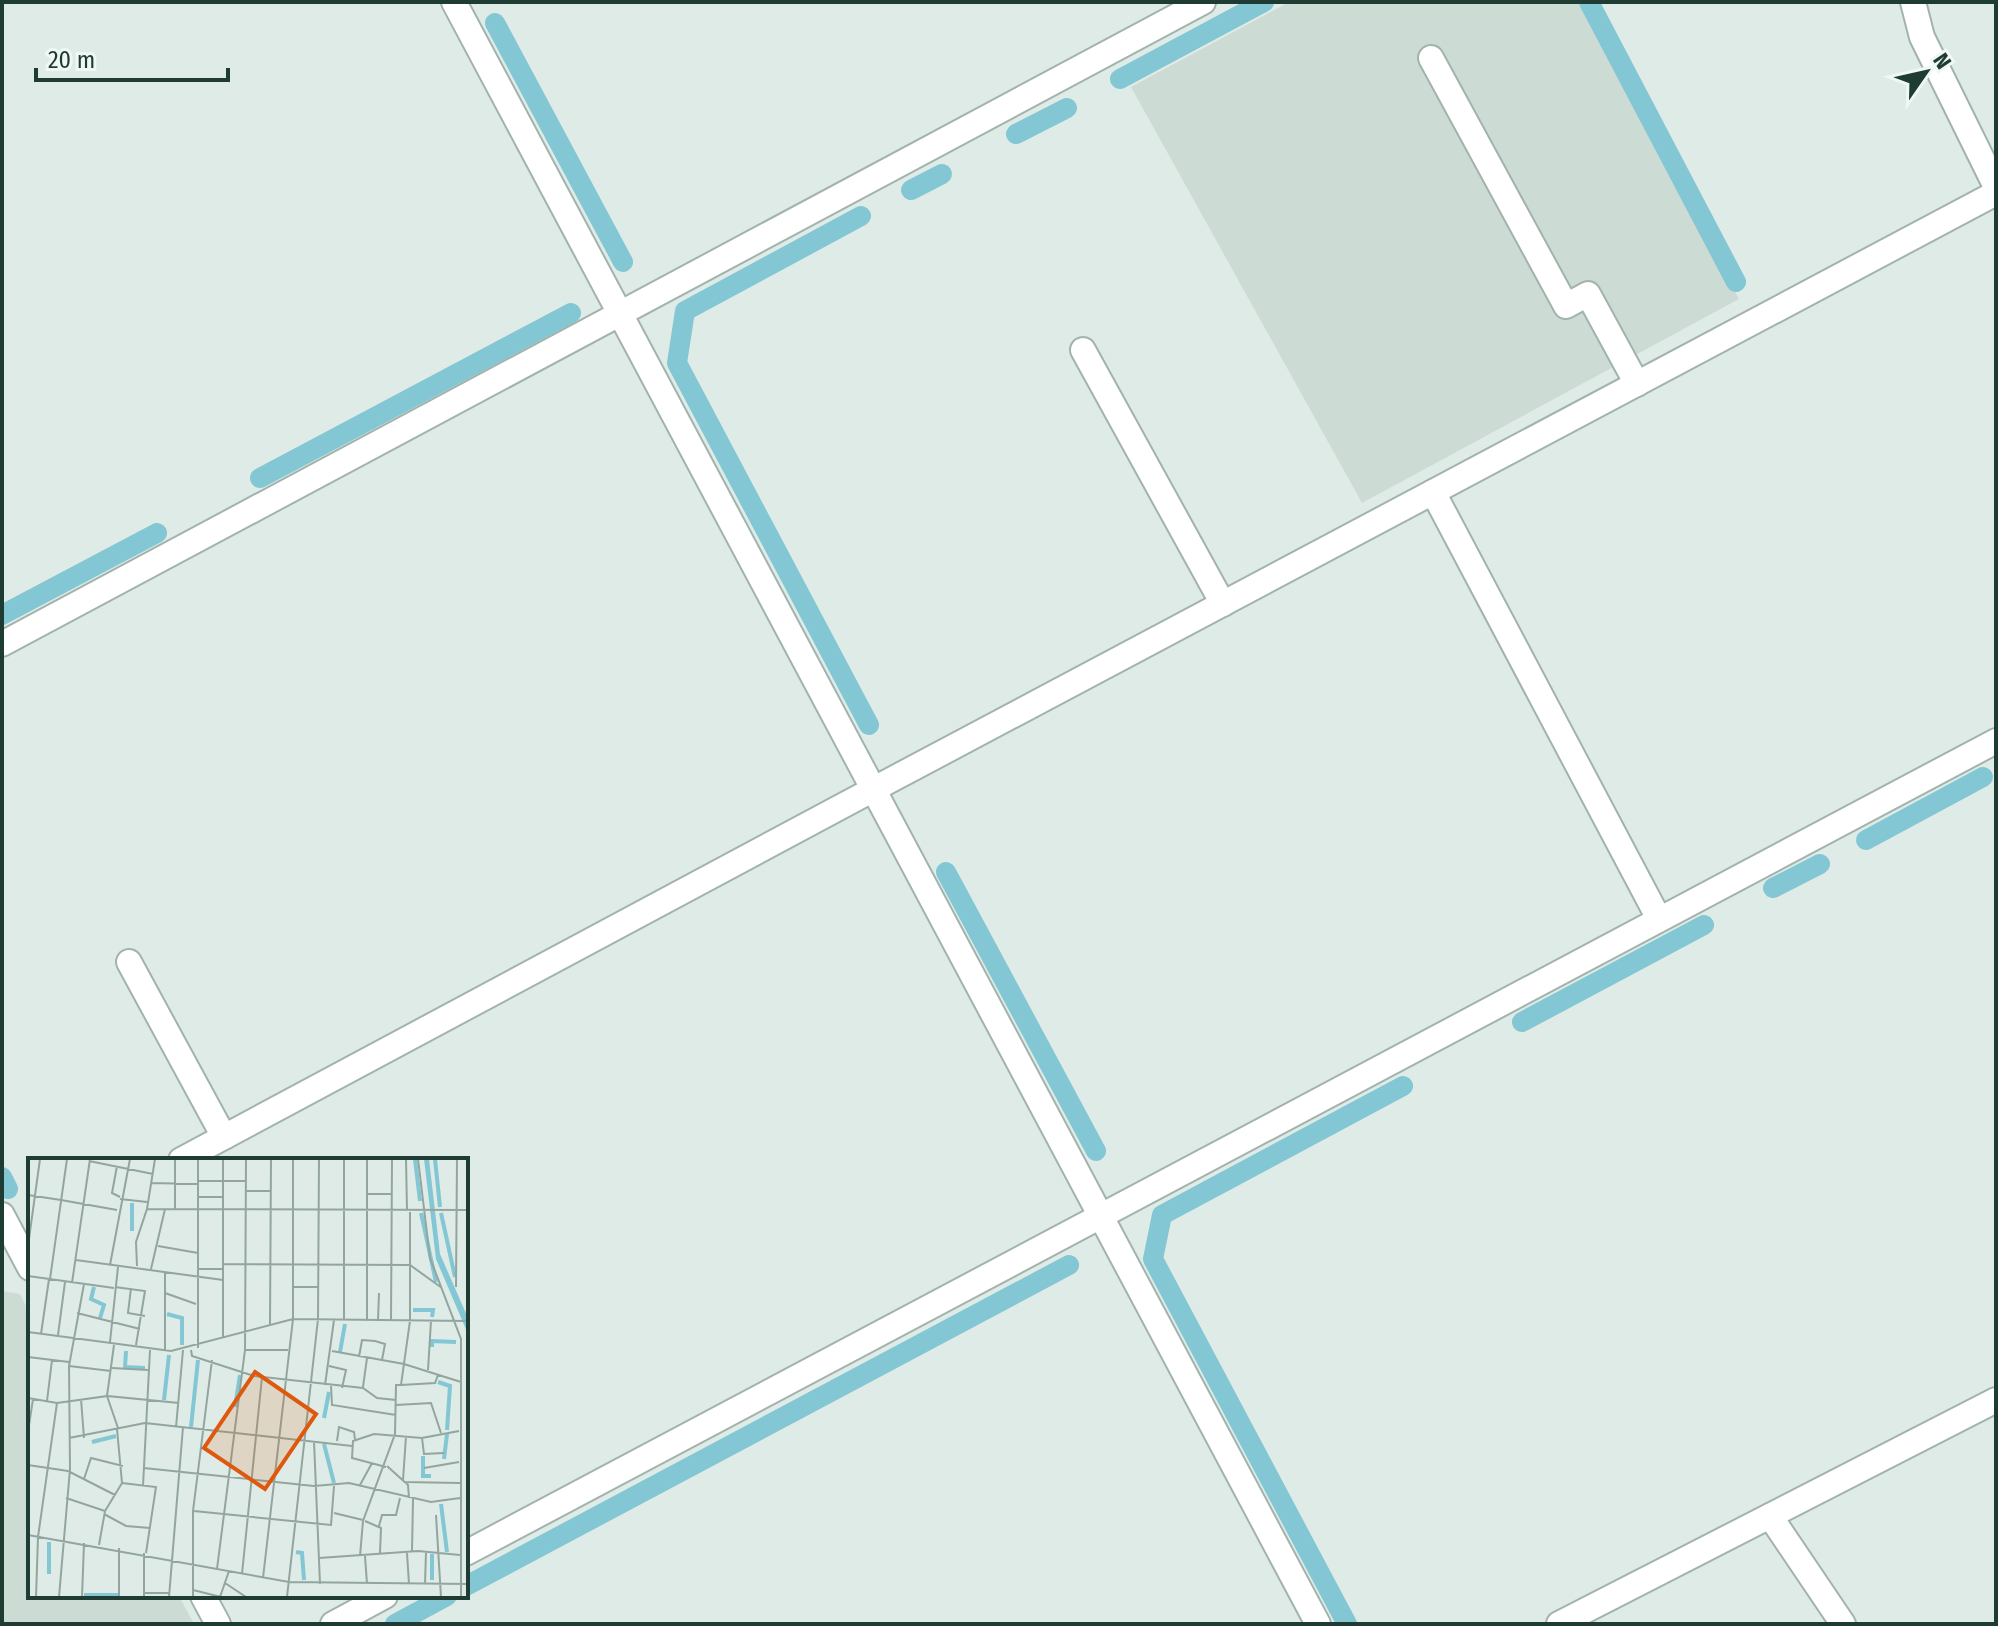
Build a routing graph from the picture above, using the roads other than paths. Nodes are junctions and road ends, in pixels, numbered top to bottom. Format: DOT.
graph roads {
  1 [pos="454,2"];
  2 [pos="1203,2"];
  3 [pos="1913,2"];
  4 [pos="1431,58"];
  5 [pos="1996,187"];
  6 [pos="1996,193"];
  7 [pos="619,312"];
  8 [pos="1083,350"];
  9 [pos="1637,384"];
  10 [pos="1433,492"];
  11 [pos="1223,604"];
  12 [pos="2,644"];
  13 [pos="1996,741"];
  14 [pos="874,789"];
  15 [pos="1659,919"];
  16 [pos="129,962"];
  17 [pos="224,1137"];
  18 [pos="185,1158"];
  19 [pos="2,1215"];
  20 [pos="1101,1215"];
  21 [pos="20,1253"];
  22 [pos="1996,1400"];
  23 [pos="1770,1516"];
  24 [pos="468,1552"];
  25 [pos="204,1598"];
  26 [pos="381,1598"];
  27 [pos="218,1624"];
  28 [pos="333,1624"];
  29 [pos="1318,1624"];
  30 [pos="1559,1624"];
  31 [pos="1843,1624"];
  1 -- 7 [label="street"];
  2 -- 7 [label="street"];
  3 -- 5 [label="street"];
  4 -- 9 [label="street"];
  6 -- 9 [label="street"];
  7 -- 12 [label="street"];
  7 -- 14 [label="street"];
  8 -- 11 [label="street"];
  9 -- 10 [label="street"];
  10 -- 11 [label="street"];
  10 -- 15 [label="street"];
  11 -- 14 [label="street"];
  13 -- 15 [label="street"];
  14 -- 17 [label="street"];
  14 -- 20 [label="street"];
  15 -- 20 [label="street"];
  16 -- 17 [label="street"];
  17 -- 18 [label="street"];
  19 -- 21 [label="street"];
  20 -- 24 [label="street"];
  20 -- 29 [label="street"];
  22 -- 23 [label="street"];
  23 -- 30 [label="street"];
  23 -- 31 [label="street"];
  25 -- 27 [label="street"];
  26 -- 28 [label="street"];
}
